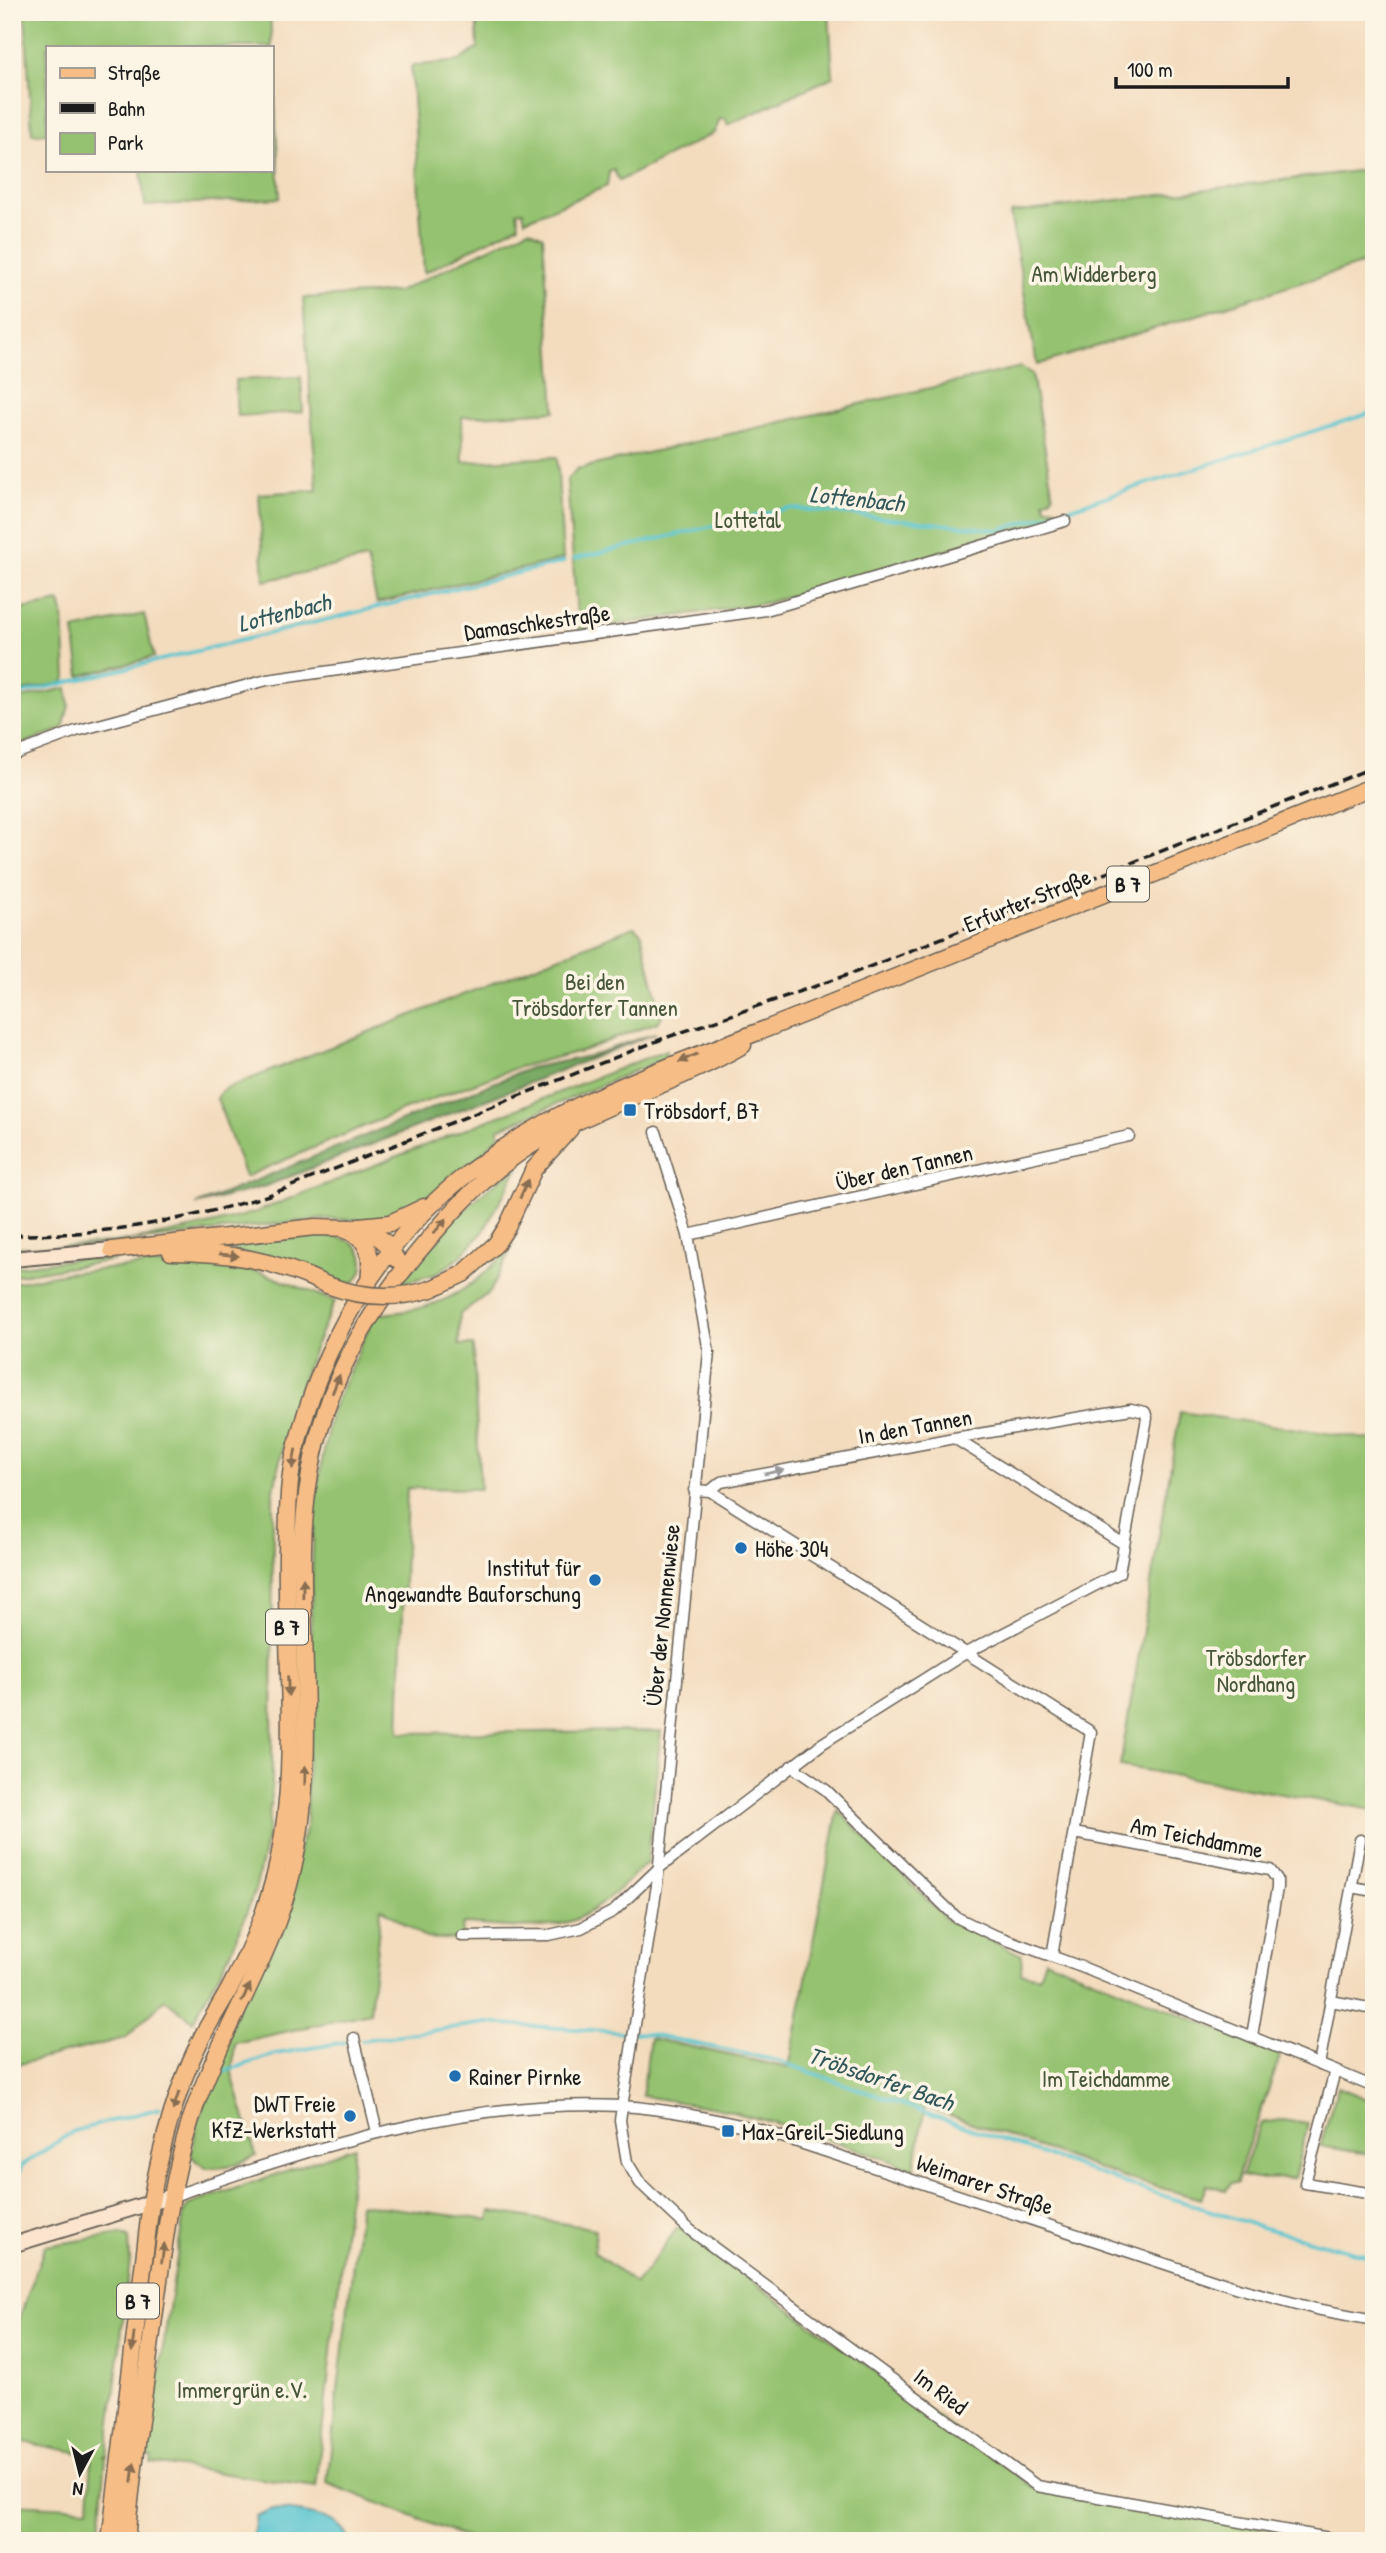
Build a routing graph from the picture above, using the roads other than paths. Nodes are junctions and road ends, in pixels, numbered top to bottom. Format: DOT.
graph roads {
  1 [pos="1065,521"];
  2 [pos="12,755"];
  3 [pos="1374,786"];
  4 [pos="775,1026"];
  5 [pos="579,1121"];
  6 [pos="656,1132"];
  7 [pos="1129,1136"];
  8 [pos="438,1198"];
  9 [pos="336,1227"];
  10 [pos="688,1235"];
  11 [pos="112,1250"];
  12 [pos="392,1251"];
  13 [pos="12,1259"];
  14 [pos="395,1277"];
  15 [pos="368,1284"];
  16 [pos="954,1438"];
  17 [pos="694,1490"];
  18 [pos="710,1491"];
  19 [pos="1124,1544"];
  20 [pos="964,1654"];
  21 [pos="791,1766"];
  22 [pos="1074,1833"];
  23 [pos="1360,1840"];
  24 [pos="659,1868"];
  25 [pos="1352,1887"];
  26 [pos="1374,1891"];
  27 [pos="462,1936"];
  28 [pos="1052,1956"];
  29 [pos="1331,2001"];
  30 [pos="1374,2008"];
  31 [pos="1252,2036"];
  32 [pos="354,2038"];
  33 [pos="1320,2065"];
  34 [pos="1335,2071"];
  35 [pos="1374,2087"];
  36 [pos="623,2106"];
  37 [pos="377,2132"];
  38 [pos="1374,2194"];
  39 [pos="173,2196"];
  40 [pos="151,2202"];
  41 [pos="12,2245"];
  42 [pos="1374,2320"];
  43 [pos="110,2541"];
  44 [pos="126,2541"];
  45 [pos="1346,2541"];
  1 -- 2 [label="street, Damaschkestraße"];
  3 -- 4 [label="main road, Erfurter Straße / B 7"];
  4 -- 5 [label="main road, Erfurter Straße / B 7"];
  4 -- 8 [label="main road, Erfurter Straße / B 7, one-way"];
  11 -- 5 [label="main road, B 7, one-way, bridge"];
  14 -- 5 [label="main road, B 7, one-way"];
  6 -- 10 [label="street, Über der Nonnenwiese"];
  7 -- 10 [label="street, Über den Tannen"];
  8 -- 9 [label="main road"];
  8 -- 12 [label="main road, B 7"];
  9 -- 11 [label="main road"];
  9 -- 12 [label="main road"];
  9 -- 15 [label="main road"];
  10 -- 17 [label="street, Über der Nonnenwiese"];
  11 -- 13 [label="street"];
  12 -- 14 [label="main road"];
  12 -- 15 [label="main road, B 7"];
  39 -- 14 [label="main road, B 7, one-way"];
  15 -- 40 [label="main road, B 7, one-way"];
  18 -- 16 [label="street, In den Tannen, one-way"];
  16 -- 19 [label="street"];
  16 -- 19 [label="street, In den Tannen"];
  17 -- 18 [label="street, In den Tannen"];
  17 -- 24 [label="street, Über der Nonnenwiese"];
  18 -- 20 [label="street"];
  19 -- 20 [label="street"];
  20 -- 21 [label="street"];
  20 -- 22 [label="street"];
  21 -- 24 [label="street"];
  21 -- 28 [label="street"];
  22 -- 28 [label="street"];
  22 -- 31 [label="street, Am Teichdamme"];
  23 -- 25 [label="street"];
  24 -- 27 [label="street"];
  24 -- 36 [label="street, Über der Nonnenwiese"];
  25 -- 26 [label="street"];
  25 -- 29 [label="street"];
  28 -- 31 [label="street"];
  29 -- 30 [label="street"];
  29 -- 33 [label="street"];
  31 -- 33 [label="street"];
  32 -- 37 [label="street"];
  33 -- 34 [label="street"];
  34 -- 35 [label="street"];
  34 -- 38 [label="street"];
  36 -- 37 [label="street, Weimarer Straße"];
  36 -- 42 [label="street, Weimarer Straße"];
  36 -- 45 [label="street, Im Ried"];
  37 -- 39 [label="street, Weimarer Straße"];
  39 -- 40 [label="street"];
  44 -- 39 [label="main road, B 7, one-way"];
  40 -- 41 [label="street"];
  40 -- 43 [label="main road, B 7, one-way"];
}
